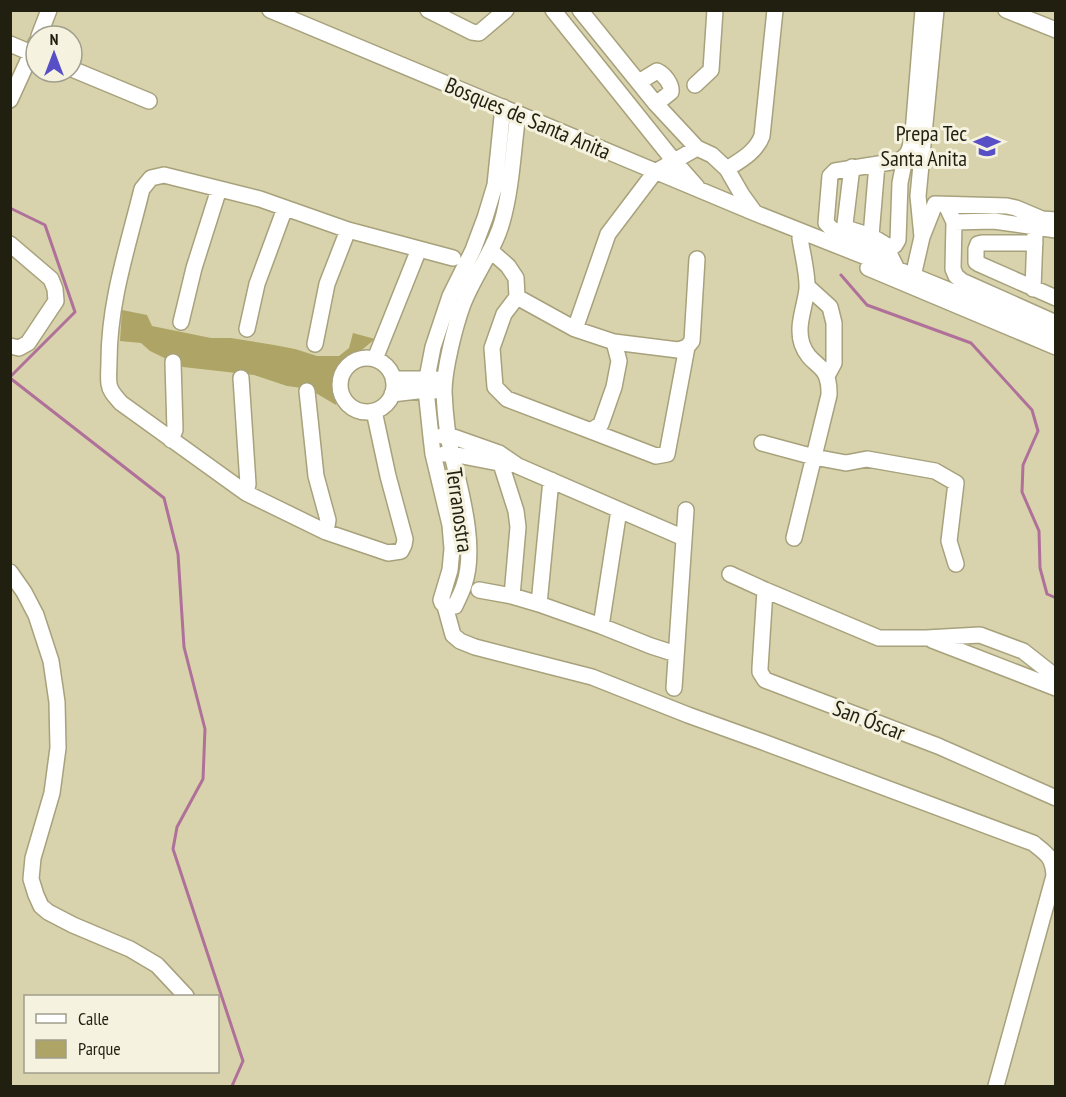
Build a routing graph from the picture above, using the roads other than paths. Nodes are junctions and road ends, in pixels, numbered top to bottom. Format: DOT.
graph roads {
  1 [pos="270,10"];
  2 [pos="428,10"];
  3 [pos="506,10"];
  4 [pos="553,10"];
  5 [pos="580,10"];
  6 [pos="716,10"];
  7 [pos="775,10"];
  8 [pos="923,10"];
  9 [pos="936,10"];
  10 [pos="1006,10"];
  11 [pos="1056,30"];
  12 [pos="24,72"];
  13 [pos="84,74"];
  14 [pos="639,82"];
  15 [pos="694,85"];
  16 [pos="10,100"];
  17 [pos="149,101"];
  18 [pos="656,104"];
  19 [pos="510,111"];
  20 [pos="697,148"];
  21 [pos="905,158"];
  22 [pos="674,162"];
  23 [pos="877,164"];
  24 [pos="852,167"];
  25 [pos="727,170"];
  26 [pos="655,172"];
  27 [pos="219,189"];
  28 [pos="699,190"];
  29 [pos="918,196"];
  30 [pos="941,205"];
  31 [pos="285,208"];
  32 [pos="755,213"];
  33 [pos="954,222"];
  34 [pos="1042,227"];
  35 [pos="348,230"];
  36 [pos="1056,230"];
  37 [pos="801,235"];
  38 [pos="871,236"];
  39 [pos="922,237"];
  40 [pos="10,244"];
  41 [pos="419,249"];
  42 [pos="491,251"];
  43 [pos="453,258"];
  44 [pos="697,259"];
  45 [pos="897,269"];
  46 [pos="912,281"];
  47 [pos="808,286"];
  48 [pos="1033,288"];
  49 [pos="517,297"];
  50 [pos="1056,298"];
  51 [pos="181,322"];
  52 [pos="1056,323"];
  53 [pos="247,328"];
  54 [pos="575,329"];
  55 [pos="1056,334"];
  56 [pos="614,342"];
  57 [pos="315,344"];
  58 [pos="10,346"];
  59 [pos="687,347"];
  60 [pos="1056,347"];
  61 [pos="375,359"];
  62 [pos="173,362"];
  63 [pos="827,376"];
  64 [pos="241,378"];
  65 [pos="427,384"];
  66 [pos="393,386"];
  67 [pos="445,386"];
  68 [pos="307,391"];
  69 [pos="374,411"];
  70 [pos="591,431"];
  71 [pos="448,435"];
  72 [pos="430,436"];
  73 [pos="171,440"];
  74 [pos="762,443"];
  75 [pos="433,454"];
  76 [pos="452,454"];
  77 [pos="814,456"];
  78 [pos="500,458"];
  79 [pos="551,480"];
  80 [pos="246,493"];
  81 [pos="619,510"];
  82 [pos="686,510"];
  83 [pos="326,532"];
  84 [pos="684,537"];
  85 [pos="794,538"];
  86 [pos="956,564"];
  87 [pos="10,572"];
  88 [pos="730,574"];
  89 [pos="479,590"];
  90 [pos="765,590"];
  91 [pos="17,595"];
  92 [pos="512,596"];
  93 [pos="539,604"];
  94 [pos="445,606"];
  95 [pos="601,626"];
  96 [pos="926,638"];
  97 [pos="676,654"];
  98 [pos="1056,677"];
  99 [pos="674,688"];
  100 [pos="1056,688"];
  101 [pos="1056,798"];
  102 [pos="185,995"];
  103 [pos="996,1086"];
  1 -- 19 [label="street, Bosques de Santa Anita"];
  2 -- 3 [label="street"];
  4 -- 22 [label="street"];
  5 -- 14 [label="street"];
  6 -- 15 [label="street"];
  7 -- 25 [label="street"];
  8 -- 21 [label="street"];
  9 -- 29 [label="street"];
  10 -- 11 [label="street"];
  12 -- 16 [label="street"];
  13 -- 17 [label="street"];
  14 -- 18 [label="street"];
  14 -- 18 [label="street"];
  18 -- 20 [label="street"];
  19 -- 26 [label="street, Bosques de Santa Anita"];
  19 -- 42 [label="street, Terranostra"];
  19 -- 65 [label="street, Terranostra"];
  20 -- 22 [label="street"];
  20 -- 25 [label="street"];
  21 -- 23 [label="street"];
  21 -- 38 [label="street"];
  22 -- 26 [label="street"];
  22 -- 28 [label="street"];
  23 -- 24 [label="street"];
  23 -- 38 [label="street"];
  24 -- 38 [label="street"];
  24 -- 45 [label="street"];
  25 -- 32 [label="street"];
  26 -- 28 [label="street, Bosques de Santa Anita"];
  26 -- 54 [label="street"];
  27 -- 31 [label="street"];
  27 -- 51 [label="street"];
  27 -- 73 [label="street"];
  28 -- 32 [label="street, Bosques de Santa Anita"];
  29 -- 30 [label="street"];
  29 -- 39 [label="street"];
  30 -- 33 [label="street"];
  30 -- 34 [label="street"];
  30 -- 39 [label="street"];
  31 -- 35 [label="street"];
  31 -- 53 [label="street"];
  32 -- 37 [label="street, Bosques de Santa Anita"];
  33 -- 34 [label="street"];
  33 -- 52 [label="street"];
  34 -- 36 [label="street"];
  34 -- 48 [label="street"];
  34 -- 48 [label="street"];
  35 -- 41 [label="street"];
  35 -- 57 [label="street"];
  37 -- 45 [label="street, Bosques de Santa Anita"];
  37 -- 46 [label="street, Bosques de Santa Anita"];
  37 -- 47 [label="street"];
  39 -- 46 [label="street"];
  40 -- 58 [label="street"];
  41 -- 43 [label="street"];
  41 -- 61 [label="street"];
  42 -- 49 [label="street"];
  42 -- 67 [label="street, Terranostra"];
  44 -- 59 [label="street"];
  45 -- 46 [label="street, Bosques de Santa Anita"];
  46 -- 55 [label="street, Bosques de Santa Anita"];
  46 -- 60 [label="street, Bosques de Santa Anita"];
  47 -- 63 [label="street"];
  47 -- 63 [label="street"];
  48 -- 50 [label="street"];
  49 -- 54 [label="street"];
  49 -- 70 [label="street"];
  54 -- 56 [label="street"];
  56 -- 59 [label="street"];
  56 -- 70 [label="street"];
  59 -- 70 [label="street"];
  61 -- 66 [label="street"];
  61 -- 69 [label="street"];
  62 -- 73 [label="street"];
  63 -- 77 [label="street"];
  64 -- 80 [label="street"];
  65 -- 66 [label="street"];
  65 -- 67 [label="street"];
  65 -- 72 [label="street, Terranostra"];
  66 -- 69 [label="street"];
  67 -- 71 [label="street, Terranostra"];
  68 -- 83 [label="street"];
  69 -- 83 [label="street"];
  71 -- 72 [label="street"];
  71 -- 76 [label="street, Terranostra"];
  71 -- 78 [label="street"];
  72 -- 75 [label="street, Terranostra"];
  73 -- 80 [label="street"];
  74 -- 77 [label="street"];
  75 -- 76 [label="street"];
  75 -- 94 [label="street, Terranostra"];
  76 -- 78 [label="street"];
  76 -- 94 [label="street, Terranostra"];
  77 -- 85 [label="street"];
  77 -- 86 [label="street"];
  78 -- 79 [label="street"];
  78 -- 92 [label="street"];
  79 -- 81 [label="street"];
  79 -- 93 [label="street"];
  80 -- 83 [label="street"];
  81 -- 84 [label="street"];
  81 -- 95 [label="street"];
  82 -- 84 [label="street"];
  84 -- 97 [label="street"];
  87 -- 91 [label="street"];
  88 -- 90 [label="street"];
  89 -- 92 [label="street"];
  90 -- 96 [label="street"];
  90 -- 101 [label="street, San Óscar"];
  91 -- 102 [label="street"];
  92 -- 93 [label="street"];
  93 -- 95 [label="street"];
  94 -- 103 [label="street"];
  95 -- 97 [label="street"];
  96 -- 98 [label="street"];
  96 -- 100 [label="street"];
  97 -- 99 [label="street"];
}
